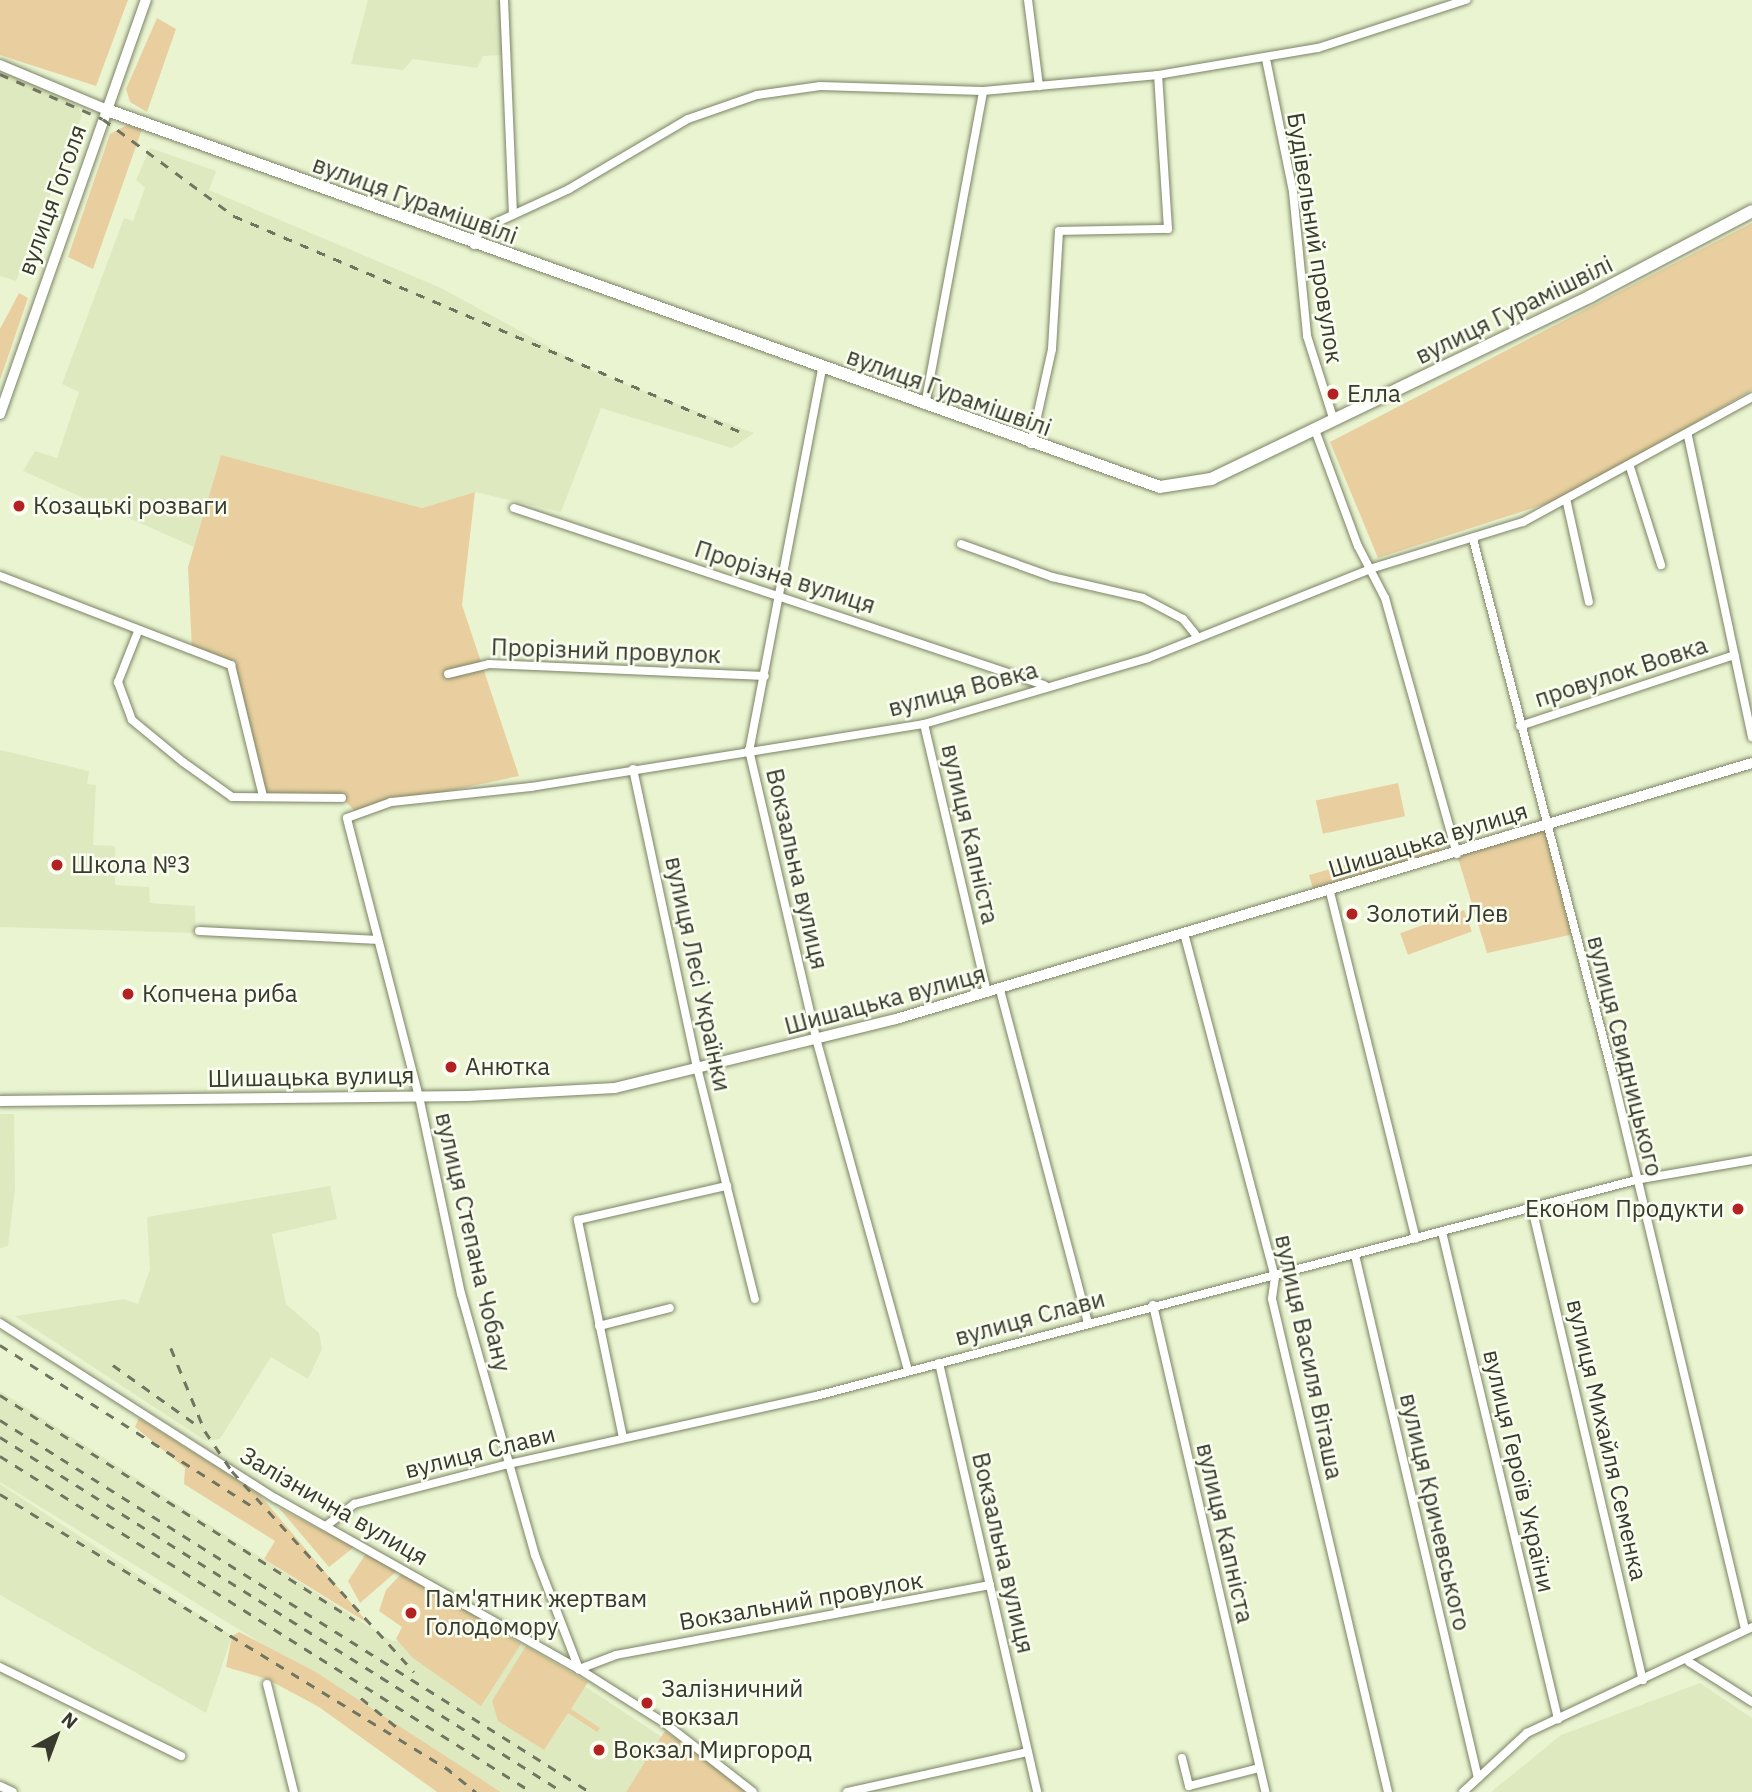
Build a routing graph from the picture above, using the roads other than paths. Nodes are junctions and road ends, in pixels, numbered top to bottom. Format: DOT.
graph roads {
  1 [pos="146,0"];
  2 [pos="504,0"];
  3 [pos="1028,0"];
  4 [pos="1466,0"];
  5 [pos="1266,59"];
  6 [pos="0,65"];
  7 [pos="1158,75"];
  8 [pos="1039,86"];
  9 [pos="983,91"];
  10 [pos="107,110"];
  11 [pos="1752,211"];
  12 [pos="513,214"];
  13 [pos="474,245"];
  14 [pos="822,369"];
  15 [pos="1752,397"];
  16 [pos="924,407"];
  17 [pos="0,414"];
  18 [pos="1334,421"];
  19 [pos="1314,430"];
  20 [pos="1688,436"];
  21 [pos="1031,444"];
  22 [pos="1630,467"];
  23 [pos="1567,503"];
  24 [pos="514,508"];
  25 [pos="1473,539"];
  26 [pos="961,544"];
  27 [pos="1661,565"];
  28 [pos="1370,569"];
  29 [pos="0,576"];
  30 [pos="782,599"];
  31 [pos="1589,602"];
  32 [pos="137,634"];
  33 [pos="1195,634"];
  34 [pos="1735,655"];
  35 [pos="448,674"];
  36 [pos="765,676"];
  37 [pos="1044,685"];
  38 [pos="924,724"];
  39 [pos="1520,726"];
  40 [pos="1752,737"];
  41 [pos="749,750"];
  42 [pos="1752,763"];
  43 [pos="633,769"];
  44 [pos="263,796"];
  45 [pos="342,798"];
  46 [pos="346,818"];
  47 [pos="1546,822"];
  48 [pos="1457,855"];
  49 [pos="1330,892"];
  50 [pos="199,931"];
  51 [pos="1184,933"];
  52 [pos="375,940"];
  53 [pos="1000,989"];
  54 [pos="987,993"];
  55 [pos="817,1041"];
  56 [pos="698,1071"];
  57 [pos="419,1097"];
  58 [pos="0,1101"];
  59 [pos="1752,1160"];
  60 [pos="1636,1180"];
  61 [pos="727,1186"];
  62 [pos="1532,1208"];
  63 [pos="1442,1232"];
  64 [pos="1416,1239"];
  65 [pos="1354,1255"];
  66 [pos="1275,1277"];
  67 [pos="755,1299"];
  68 [pos="1153,1306"];
  69 [pos="670,1308"];
  70 [pos="1088,1322"];
  71 [pos="0,1323"];
  72 [pos="600,1326"];
  73 [pos="939,1363"];
  74 [pos="908,1371"];
  75 [pos="624,1438"];
  76 [pos="509,1464"];
  77 [pos="326,1526"];
  78 [pos="990,1585"];
  79 [pos="1748,1628"];
  80 [pos="1689,1662"];
  81 [pos="0,1667"];
  82 [pos="579,1669"];
  83 [pos="1643,1680"];
  84 [pos="267,1684"];
  85 [pos="1752,1702"];
  86 [pos="1558,1720"];
  87 [pos="1028,1752"];
  88 [pos="181,1756"];
  89 [pos="1182,1758"];
  90 [pos="1259,1768"];
  91 [pos="1478,1778"];
  92 [pos="0,1786"];
  93 [pos="13,1792"];
  94 [pos="294,1792"];
  95 [pos="753,1792"];
  96 [pos="847,1792"];
  97 [pos="1037,1792"];
  98 [pos="1265,1792"];
  99 [pos="1388,1792"];
  100 [pos="1463,1792"];
  1 -- 10 [label="street, вулиця Гоголя"];
  2 -- 12 [label="street"];
  3 -- 8 [label="street"];
  4 -- 5 [label="street"];
  5 -- 7 [label="street"];
  5 -- 18 [label="street, Будівельний провулок"];
  6 -- 10 [label="street"];
  7 -- 8 [label="street"];
  7 -- 21 [label="street"];
  8 -- 9 [label="street"];
  9 -- 12 [label="street"];
  9 -- 16 [label="street"];
  10 -- 13 [label="main road, вулиця Гурамішвілі"];
  10 -- 17 [label="street, вулиця Гоголя"];
  11 -- 18 [label="main road, вулиця Гурамішвілі"];
  12 -- 13 [label="street"];
  13 -- 14 [label="main road, вулиця Гурамішвілі"];
  14 -- 16 [label="main road, вулиця Гурамішвілі"];
  14 -- 30 [label="street, Вокзальна вулиця"];
  15 -- 20 [label="street, вулиця Вовка"];
  16 -- 21 [label="main road, вулиця Гурамішвілі"];
  18 -- 19 [label="main road, вулиця Гурамішвілі"];
  19 -- 21 [label="main road, вулиця Гурамішвілі"];
  19 -- 28 [label="street"];
  20 -- 22 [label="street, вулиця Вовка"];
  20 -- 34 [label="street, провулок Вовка"];
  22 -- 23 [label="street, вулиця Вовка"];
  22 -- 27 [label="street"];
  23 -- 25 [label="street, вулиця Вовка"];
  23 -- 31 [label="street"];
  24 -- 30 [label="street, Прорізна вулиця"];
  25 -- 28 [label="street, вулиця Вовка"];
  25 -- 39 [label="street, вулиця Свидницького"];
  26 -- 33 [label="street"];
  28 -- 33 [label="street, вулиця Вовка"];
  28 -- 48 [label="street"];
  29 -- 32 [label="street"];
  30 -- 36 [label="street, Вокзальна вулиця"];
  30 -- 37 [label="street, Прорізна вулиця"];
  32 -- 44 [label="street"];
  32 -- 44 [label="street"];
  33 -- 37 [label="street, вулиця Вовка"];
  34 -- 39 [label="street, провулок Вовка"];
  34 -- 40 [label="street, провулок Вовка"];
  35 -- 36 [label="street, Прорізний провулок"];
  36 -- 41 [label="street, Вокзальна вулиця"];
  37 -- 38 [label="street, вулиця Вовка"];
  38 -- 41 [label="street, вулиця Вовка"];
  38 -- 54 [label="street, вулиця Капніста"];
  39 -- 47 [label="street, вулиця Свидницького"];
  41 -- 43 [label="street, вулиця Вовка"];
  41 -- 55 [label="street, Вокзальна вулиця"];
  42 -- 47 [label="street, Шишацька вулиця"];
  43 -- 46 [label="street, вулиця Вовка"];
  43 -- 56 [label="street, вулиця Лесі Українки"];
  44 -- 45 [label="street"];
  46 -- 52 [label="street, вулиця Степана Чобану"];
  47 -- 48 [label="street, Шишацька вулиця"];
  47 -- 60 [label="street, вулиця Свидницького"];
  48 -- 49 [label="street, Шишацька вулиця"];
  49 -- 51 [label="street, Шишацька вулиця"];
  49 -- 64 [label="street"];
  50 -- 52 [label="street"];
  51 -- 53 [label="street, Шишацька вулиця"];
  51 -- 66 [label="street, вулиця Василя Віташа"];
  52 -- 57 [label="street, вулиця Степана Чобану"];
  53 -- 54 [label="street, Шишацька вулиця"];
  53 -- 70 [label="street"];
  54 -- 55 [label="street, Шишацька вулиця"];
  55 -- 56 [label="street, Шишацька вулиця"];
  55 -- 74 [label="street, Вокзальна вулиця"];
  56 -- 57 [label="street, Шишацька вулиця"];
  56 -- 61 [label="street, вулиця Лесі Українки"];
  57 -- 58 [label="street, Шишацька вулиця"];
  57 -- 76 [label="street, вулиця Степана Чобану"];
  59 -- 60 [label="street, вулиця Слави"];
  60 -- 62 [label="street, вулиця Слави"];
  60 -- 79 [label="street, вулиця Свидницького"];
  61 -- 67 [label="street, вулиця Лесі Українки"];
  61 -- 72 [label="street"];
  62 -- 63 [label="street, вулиця Слави"];
  62 -- 83 [label="street, вулиця Михайля Семенка"];
  63 -- 64 [label="street, вулиця Слави"];
  63 -- 86 [label="street, вулиця Героїв України"];
  64 -- 65 [label="street, вулиця Слави"];
  65 -- 66 [label="street, вулиця Слави"];
  65 -- 91 [label="street, вулиця Кричевського"];
  66 -- 68 [label="street, вулиця Слави"];
  66 -- 99 [label="street, вулиця Василя Віташа"];
  68 -- 70 [label="street, вулиця Слави"];
  68 -- 90 [label="street, вулиця Капніста"];
  69 -- 72 [label="street"];
  70 -- 73 [label="street, вулиця Слави"];
  71 -- 77 [label="street, Залізнична вулиця"];
  72 -- 75 [label="street"];
  73 -- 74 [label="street, вулиця Слави"];
  73 -- 78 [label="street, Вокзальна вулиця"];
  74 -- 75 [label="street, вулиця Слави"];
  75 -- 76 [label="street, вулиця Слави"];
  76 -- 77 [label="street, вулиця Слави"];
  76 -- 82 [label="street, вулиця Степана Чобану"];
  77 -- 82 [label="street, Залізнична вулиця"];
  78 -- 82 [label="street, Вокзальний провулок"];
  78 -- 87 [label="street, Вокзальна вулиця"];
  79 -- 80 [label="street"];
  80 -- 83 [label="street"];
  80 -- 85 [label="street"];
  81 -- 88 [label="street"];
  82 -- 95 [label="street, Залізнична вулиця"];
  83 -- 86 [label="street"];
  84 -- 94 [label="street"];
  86 -- 91 [label="street"];
  87 -- 96 [label="street"];
  87 -- 97 [label="street, Вокзальна вулиця"];
  89 -- 90 [label="street"];
  90 -- 98 [label="street, вулиця Капніста"];
  91 -- 100 [label="street"];
  92 -- 93 [label="street"];
}
